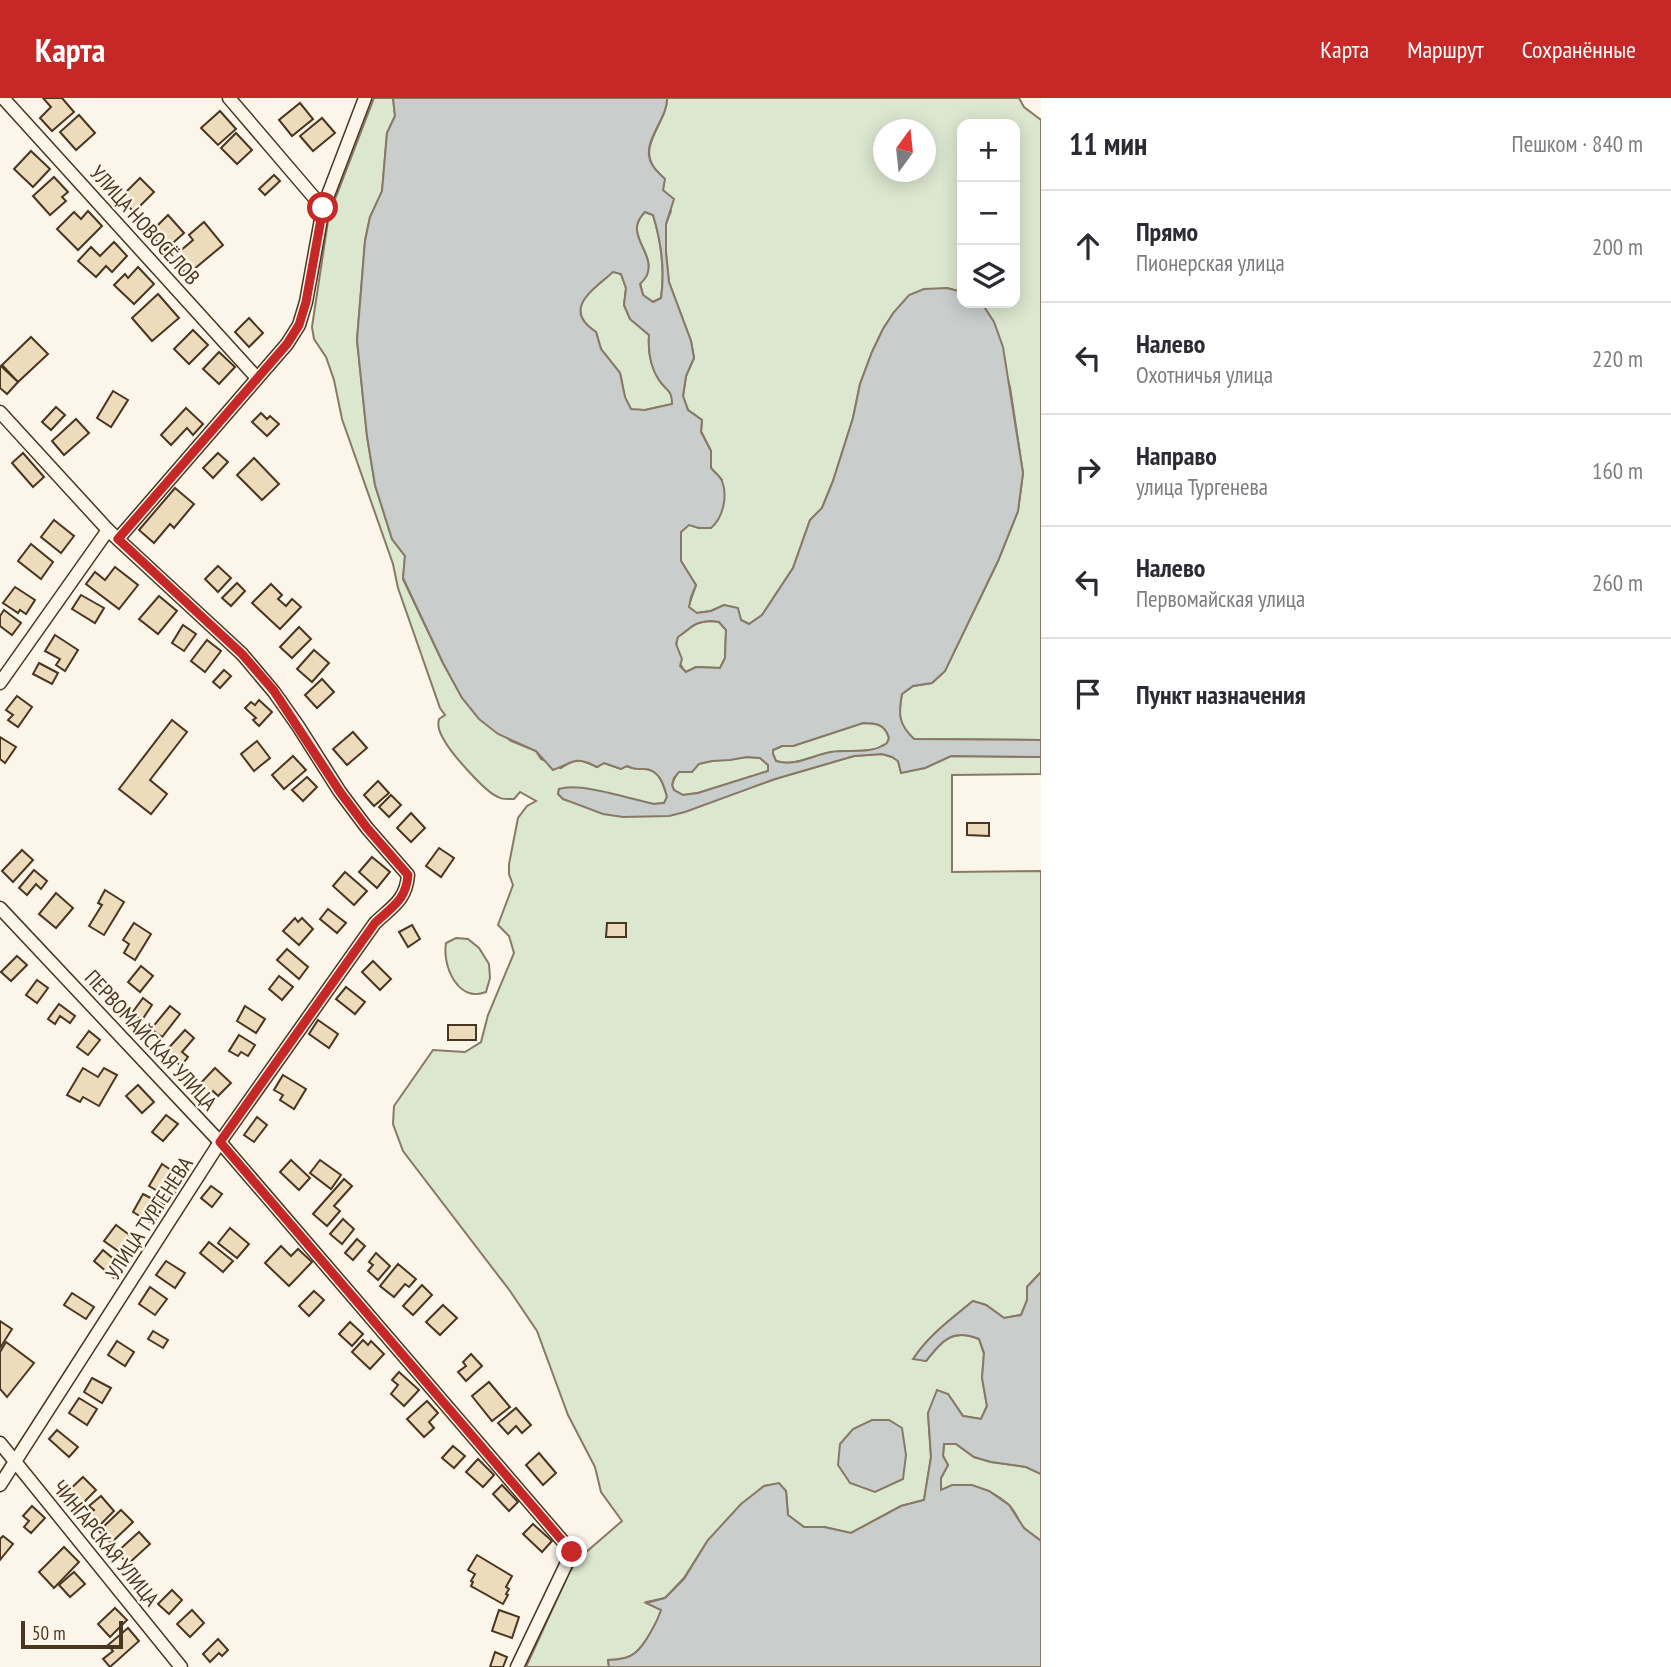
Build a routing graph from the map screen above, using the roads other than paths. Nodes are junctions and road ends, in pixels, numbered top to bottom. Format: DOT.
graph roads {
  1 [pos="3,98"];
  2 [pos="229,98"];
  3 [pos="365,98"];
  4 [pos="323,208"];
  5 [pos="257,378"];
  6 [pos="0,412"];
  7 [pos="113,534"];
  8 [pos="0,683"];
  9 [pos="0,908"];
  10 [pos="220,1142"];
  11 [pos="0,1443"];
  12 [pos="15,1462"];
  13 [pos="0,1485"];
  14 [pos="181,1667"];
  15 [pos="517,1667"];
  1 -- 5 [label="street, УЛИЦА НОВОСЁЛОВ"];
  2 -- 4 [label="street"];
  3 -- 4 [label="street"];
  4 -- 5 [label="street"];
  5 -- 7 [label="street"];
  6 -- 7 [label="street"];
  7 -- 8 [label="street"];
  7 -- 10 [label="street, УЛИЦА ТУРГЕНЕВА"];
  9 -- 10 [label="street, ПЕРВОМАЙСКАЯ УЛИЦА"];
  10 -- 12 [label="street, УЛИЦА ТУРГЕНЕВА"];
  10 -- 15 [label="street, ПЕРВОМАЙСКАЯ УЛИЦА"];
  11 -- 12 [label="street, ЧИНГАРСКАЯ УЛИЦА"];
  12 -- 13 [label="street, УЛИЦА ТУРГЕНЕВА"];
  12 -- 14 [label="street, ЧИНГАРСКАЯ УЛИЦА"];
}
